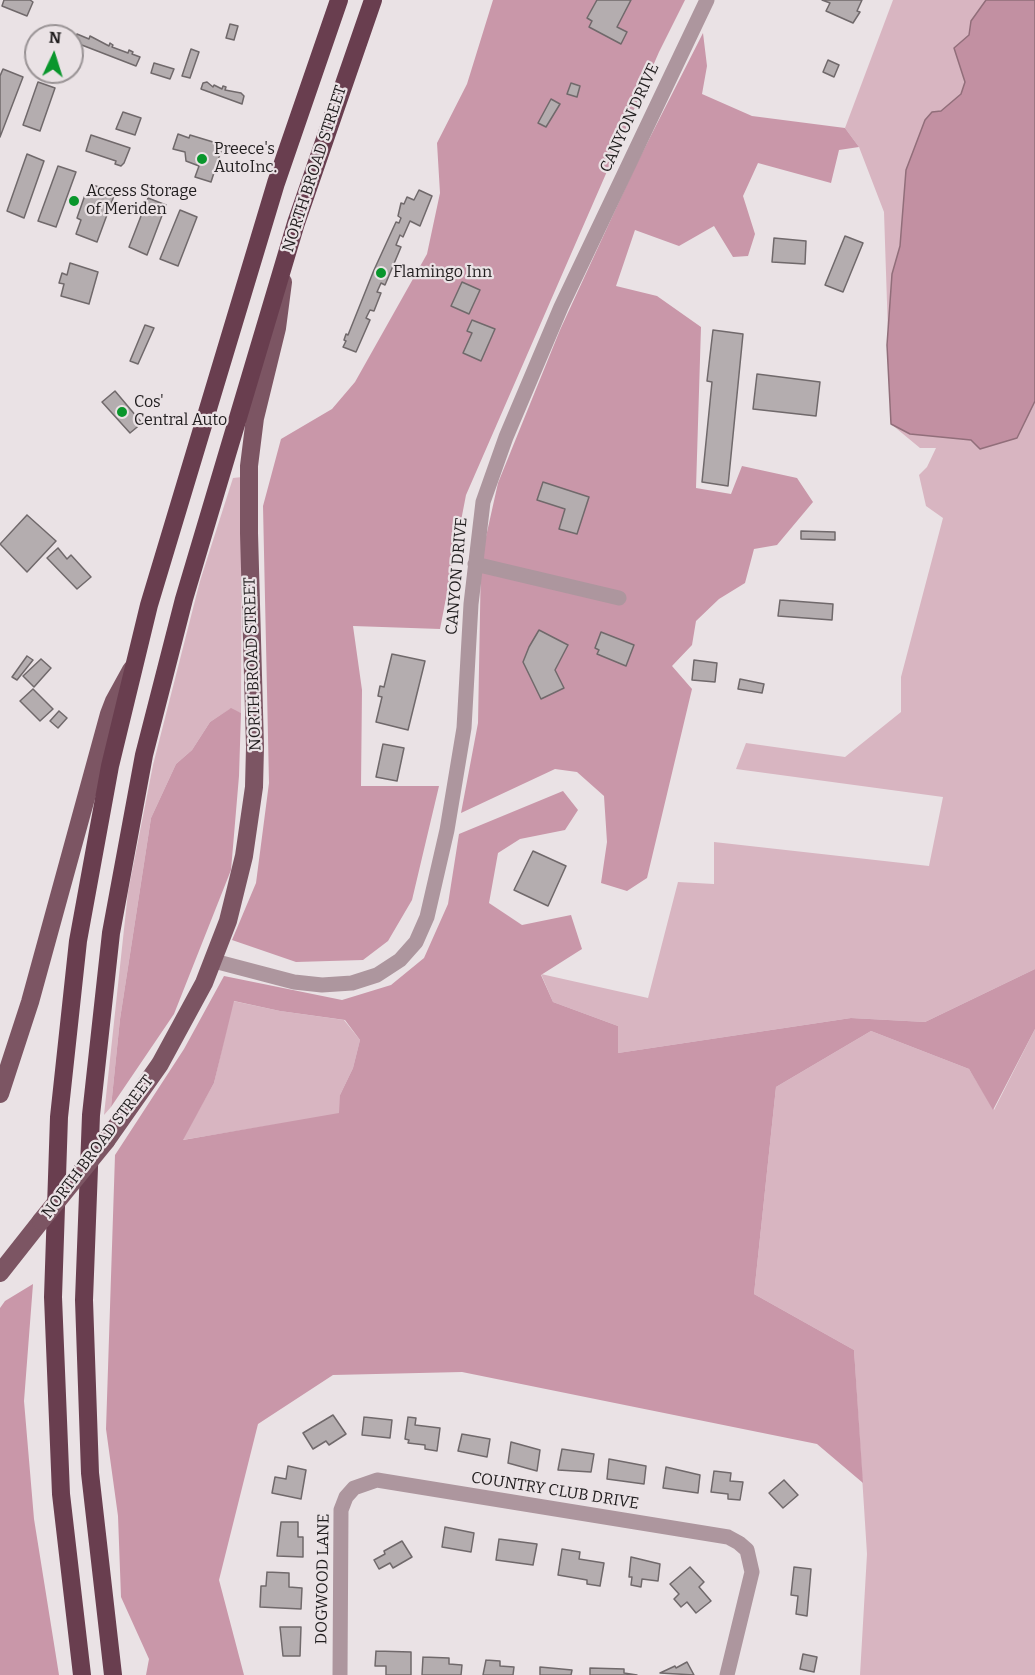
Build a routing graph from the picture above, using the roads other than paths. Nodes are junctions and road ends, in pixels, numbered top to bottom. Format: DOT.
graph roads {
  1 [pos="339,0"];
  2 [pos="373,0"];
  3 [pos="707,0"];
  4 [pos="284,263"];
  5 [pos="475,564"];
  6 [pos="619,598"];
  7 [pos="134,666"];
  8 [pos="214,961"];
  9 [pos="0,1091"];
  10 [pos="0,1274"];
  11 [pos="354,1488"];
  12 [pos="82,1675"];
  13 [pos="113,1675"];
  14 [pos="340,1675"];
  15 [pos="727,1675"];
  1 -- 7 [label="highway, NORTH BROAD STREET"];
  2 -- 4 [label="highway, NORTH BROAD STREET"];
  3 -- 5 [label="street, CANYON DRIVE"];
  4 -- 8 [label="main road, NORTH BROAD STREET"];
  4 -- 13 [label="highway"];
  5 -- 6 [label="street"];
  5 -- 8 [label="street, CANYON DRIVE"];
  7 -- 9 [label="main road, NORTH BROAD STREET"];
  7 -- 12 [label="highway"];
  8 -- 10 [label="main road, NORTH BROAD STREET, bridge"];
  11 -- 14 [label="street, DOGWOOD LANE"];
  11 -- 15 [label="street, COUNTRY CLUB DRIVE"];
}
